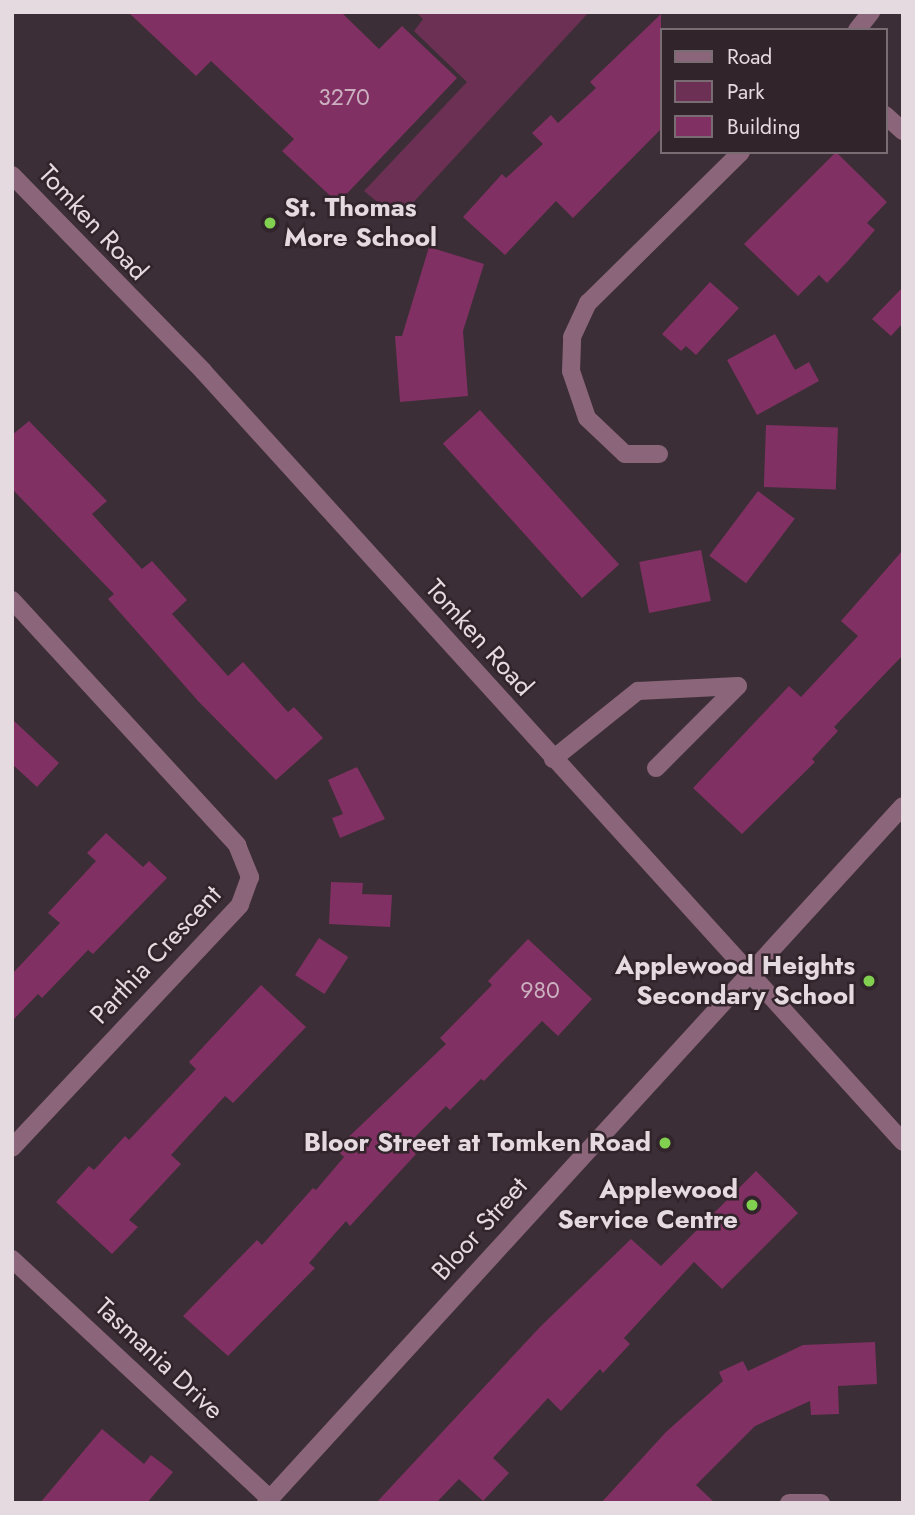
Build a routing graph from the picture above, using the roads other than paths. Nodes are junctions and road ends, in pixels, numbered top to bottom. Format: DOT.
graph roads {
  1 [pos="871,12"];
  2 [pos="859,28"];
  3 [pos="887,118"];
  4 [pos="903,131"];
  5 [pos="739,154"];
  6 [pos="12,175"];
  7 [pos="659,454"];
  8 [pos="12,600"];
  9 [pos="553,759"];
  10 [pos="656,768"];
  11 [pos="903,806"];
  12 [pos="751,972"];
  13 [pos="903,1142"];
  14 [pos="12,1148"];
  15 [pos="12,1259"];
  16 [pos="268,1501"];
  17 [pos="789,1503"];
  18 [pos="821,1503"];
  1 -- 2 [label="street"];
  3 -- 4 [label="street"];
  5 -- 7 [label="street"];
  6 -- 9 [label="street, Tomken Road"];
  8 -- 14 [label="street, Parthia Crescent"];
  9 -- 10 [label="street"];
  9 -- 12 [label="street, Tomken Road"];
  11 -- 12 [label="street, Bloor Street"];
  12 -- 13 [label="street, Tomken Road"];
  12 -- 16 [label="street, Bloor Street"];
  15 -- 16 [label="street, Tasmania Drive"];
  17 -- 18 [label="street"];
}
